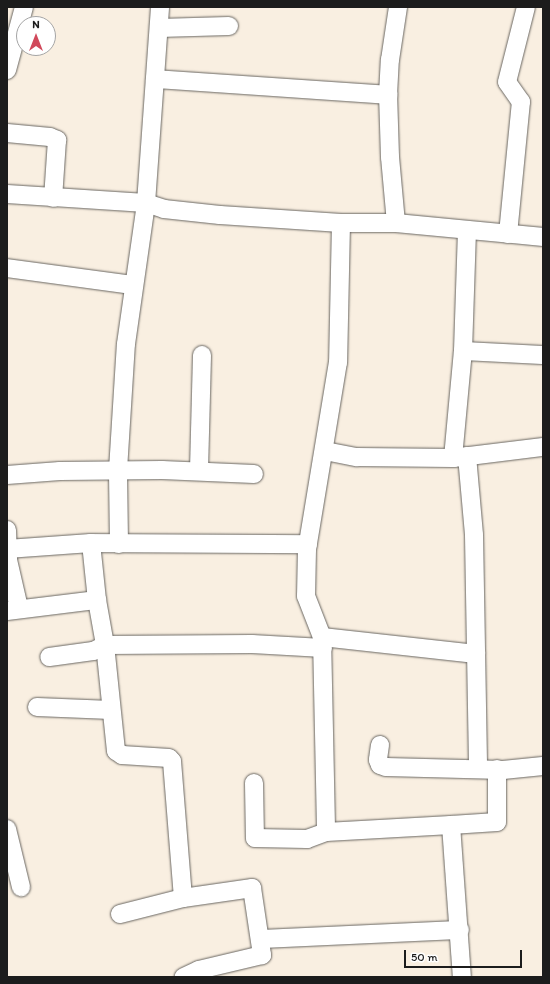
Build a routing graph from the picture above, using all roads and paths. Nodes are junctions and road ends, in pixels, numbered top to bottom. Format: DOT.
graph roads {
  1 [pos="24,7"];
  2 [pos="160,7"];
  3 [pos="398,7"];
  4 [pos="526,7"];
  5 [pos="229,26"];
  6 [pos="159,28"];
  7 [pos="7,67"];
  8 [pos="155,79"];
  9 [pos="388,95"];
  10 [pos="7,133"];
  11 [pos="7,194"];
  12 [pos="53,198"];
  13 [pos="146,203"];
  14 [pos="341,223"];
  15 [pos="396,223"];
  16 [pos="467,230"];
  17 [pos="508,234"];
  18 [pos="543,236"];
  19 [pos="7,268"];
  20 [pos="133,285"];
  21 [pos="463,351"];
  22 [pos="202,355"];
  23 [pos="543,355"];
  24 [pos="543,447"];
  25 [pos="325,451"];
  26 [pos="460,457"];
  27 [pos="118,470"];
  28 [pos="199,470"];
  29 [pos="254,474"];
  30 [pos="7,475"];
  31 [pos="7,531"];
  32 [pos="91,543"];
  33 [pos="119,544"];
  34 [pos="308,544"];
  35 [pos="7,549"];
  36 [pos="97,600"];
  37 [pos="13,610"];
  38 [pos="323,643"];
  39 [pos="105,645"];
  40 [pos="476,654"];
  41 [pos="49,657"];
  42 [pos="37,707"];
  43 [pos="111,710"];
  44 [pos="380,745"];
  45 [pos="543,766"];
  46 [pos="478,769"];
  47 [pos="497,770"];
  48 [pos="254,783"];
  49 [pos="452,825"];
  50 [pos="7,829"];
  51 [pos="326,832"];
  52 [pos="22,887"];
  53 [pos="183,898"];
  54 [pos="120,914"];
  55 [pos="460,930"];
  56 [pos="260,939"];
  57 [pos="184,977"];
  58 [pos="462,977"];
  1 -- 7 [label="street"];
  2 -- 6 [label="street"];
  3 -- 9 [label="street"];
  4 -- 17 [label="street"];
  5 -- 6 [label="street"];
  6 -- 8 [label="street"];
  8 -- 9 [label="street"];
  8 -- 13 [label="street"];
  9 -- 15 [label="street"];
  10 -- 12 [label="street"];
  11 -- 12 [label="street"];
  12 -- 13 [label="street"];
  13 -- 14 [label="street"];
  13 -- 20 [label="street"];
  14 -- 15 [label="street"];
  14 -- 25 [label="street"];
  15 -- 16 [label="street"];
  16 -- 17 [label="street"];
  16 -- 21 [label="street"];
  17 -- 18 [label="street"];
  19 -- 20 [label="street"];
  20 -- 27 [label="street"];
  21 -- 23 [label="street"];
  21 -- 26 [label="street"];
  22 -- 28 [label="street"];
  24 -- 26 [label="street"];
  25 -- 26 [label="street"];
  25 -- 34 [label="street"];
  26 -- 40 [label="street"];
  27 -- 28 [label="street"];
  27 -- 30 [label="street"];
  27 -- 33 [label="street"];
  28 -- 29 [label="street"];
  31 -- 35 [label="street"];
  32 -- 33 [label="street"];
  32 -- 35 [label="street"];
  32 -- 36 [label="street"];
  33 -- 34 [label="street"];
  34 -- 38 [label="street"];
  35 -- 37 [label="street"];
  36 -- 37 [label="street"];
  36 -- 39 [label="street"];
  38 -- 39 [label="street"];
  38 -- 40 [label="street"];
  38 -- 51 [label="street"];
  39 -- 41 [label="street"];
  39 -- 43 [label="street"];
  40 -- 46 [label="street"];
  42 -- 43 [label="street"];
  43 -- 53 [label="street"];
  44 -- 46 [label="street"];
  45 -- 47 [label="street"];
  46 -- 47 [label="street"];
  47 -- 49 [label="street"];
  48 -- 51 [label="street"];
  49 -- 51 [label="street"];
  49 -- 55 [label="street"];
  50 -- 52 [label="street"];
  53 -- 54 [label="street"];
  53 -- 56 [label="street"];
  55 -- 56 [label="street"];
  55 -- 58 [label="street"];
  56 -- 57 [label="street"];
}
